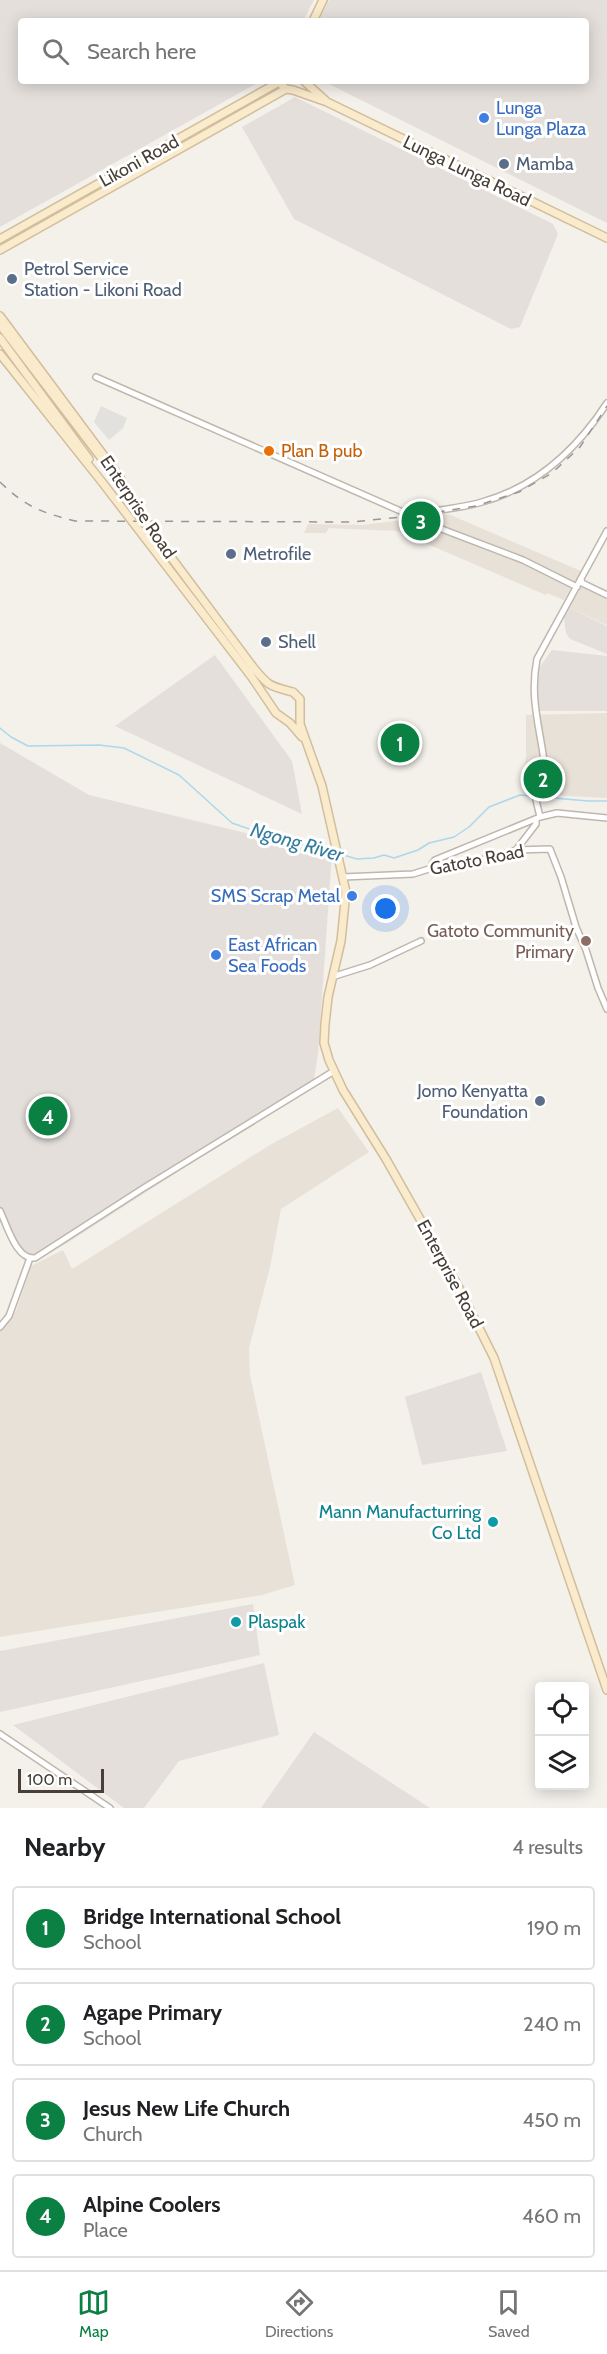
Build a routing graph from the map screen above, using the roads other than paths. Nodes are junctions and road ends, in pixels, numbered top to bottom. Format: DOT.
graph roads {
  1 [pos="326,0"];
  2 [pos="315,18"];
  3 [pos="318,18"];
  4 [pos="274,84"];
  5 [pos="282,84"];
  6 [pos="300,84"];
  7 [pos="306,84"];
  8 [pos="289,90"];
  9 [pos="327,102"];
  10 [pos="607,238"];
  11 [pos="0,240"];
  12 [pos="0,250"];
  13 [pos="0,315"];
  14 [pos="0,325"];
  15 [pos="0,338"];
  16 [pos="0,354"];
  17 [pos="96,377"];
  18 [pos="607,403"];
  19 [pos="119,476"];
  20 [pos="102,482"];
  21 [pos="408,514"];
  22 [pos="607,531"];
  23 [pos="581,579"];
  24 [pos="577,586"];
  25 [pos="607,595"];
  26 [pos="283,691"];
  27 [pos="273,707"];
  28 [pos="299,712"];
  29 [pos="285,718"];
  30 [pos="305,742"];
  31 [pos="534,789"];
  32 [pos="536,800"];
  33 [pos="538,818"];
  34 [pos="607,818"];
  35 [pos="516,850"];
  36 [pos="432,868"];
  37 [pos="342,877"];
  38 [pos="421,941"];
  39 [pos="334,976"];
  40 [pos="607,1009"];
  41 [pos="334,1071"];
  42 [pos="0,1211"];
  43 [pos="30,1258"];
  44 [pos="0,1328"];
  45 [pos="607,1690"];
  46 [pos="0,1734"];
  47 [pos="110,1808"];
  1 -- 2 [label="main road"];
  1 -- 3 [label="main road"];
  4 -- 11 [label="main road, Likoni Road"];
  5 -- 8 [label="main road"];
  6 -- 8 [label="main road"];
  7 -- 9 [label="main road, Lunga Lunga Road"];
  8 -- 9 [label="main road, Lunga Lunga Road"];
  8 -- 12 [label="main road"];
  9 -- 10 [label="main road, Lunga Lunga Road"];
  13 -- 19 [label="main road, Enterprise Road"];
  14 -- 19 [label="main road"];
  15 -- 20 [label="main road"];
  16 -- 20 [label="main road, Enterprise Road"];
  17 -- 21 [label="street"];
  18 -- 21 [label="street"];
  19 -- 26 [label="main road, Enterprise Road"];
  20 -- 27 [label="main road, Enterprise Road"];
  21 -- 24 [label="street"];
  22 -- 23 [label="street"];
  23 -- 24 [label="street"];
  23 -- 25 [label="street"];
  24 -- 31 [label="street"];
  26 -- 27 [label="main road"];
  26 -- 28 [label="main road"];
  27 -- 29 [label="main road"];
  28 -- 29 [label="main road"];
  28 -- 30 [label="main road"];
  29 -- 30 [label="main road"];
  30 -- 37 [label="main road, Enterprise Road"];
  32 -- 33 [label="street"];
  33 -- 34 [label="street"];
  33 -- 35 [label="street"];
  33 -- 36 [label="street"];
  35 -- 36 [label="street, Gatoto Road"];
  35 -- 40 [label="street, Gatoto Road"];
  36 -- 37 [label="street, Gatoto Road"];
  37 -- 39 [label="main road, Enterprise Road"];
  38 -- 39 [label="street"];
  39 -- 41 [label="main road, Enterprise Road"];
  41 -- 43 [label="street"];
  41 -- 45 [label="main road, Enterprise Road"];
  42 -- 43 [label="street"];
  43 -- 44 [label="street"];
  46 -- 47 [label="street"];
}
